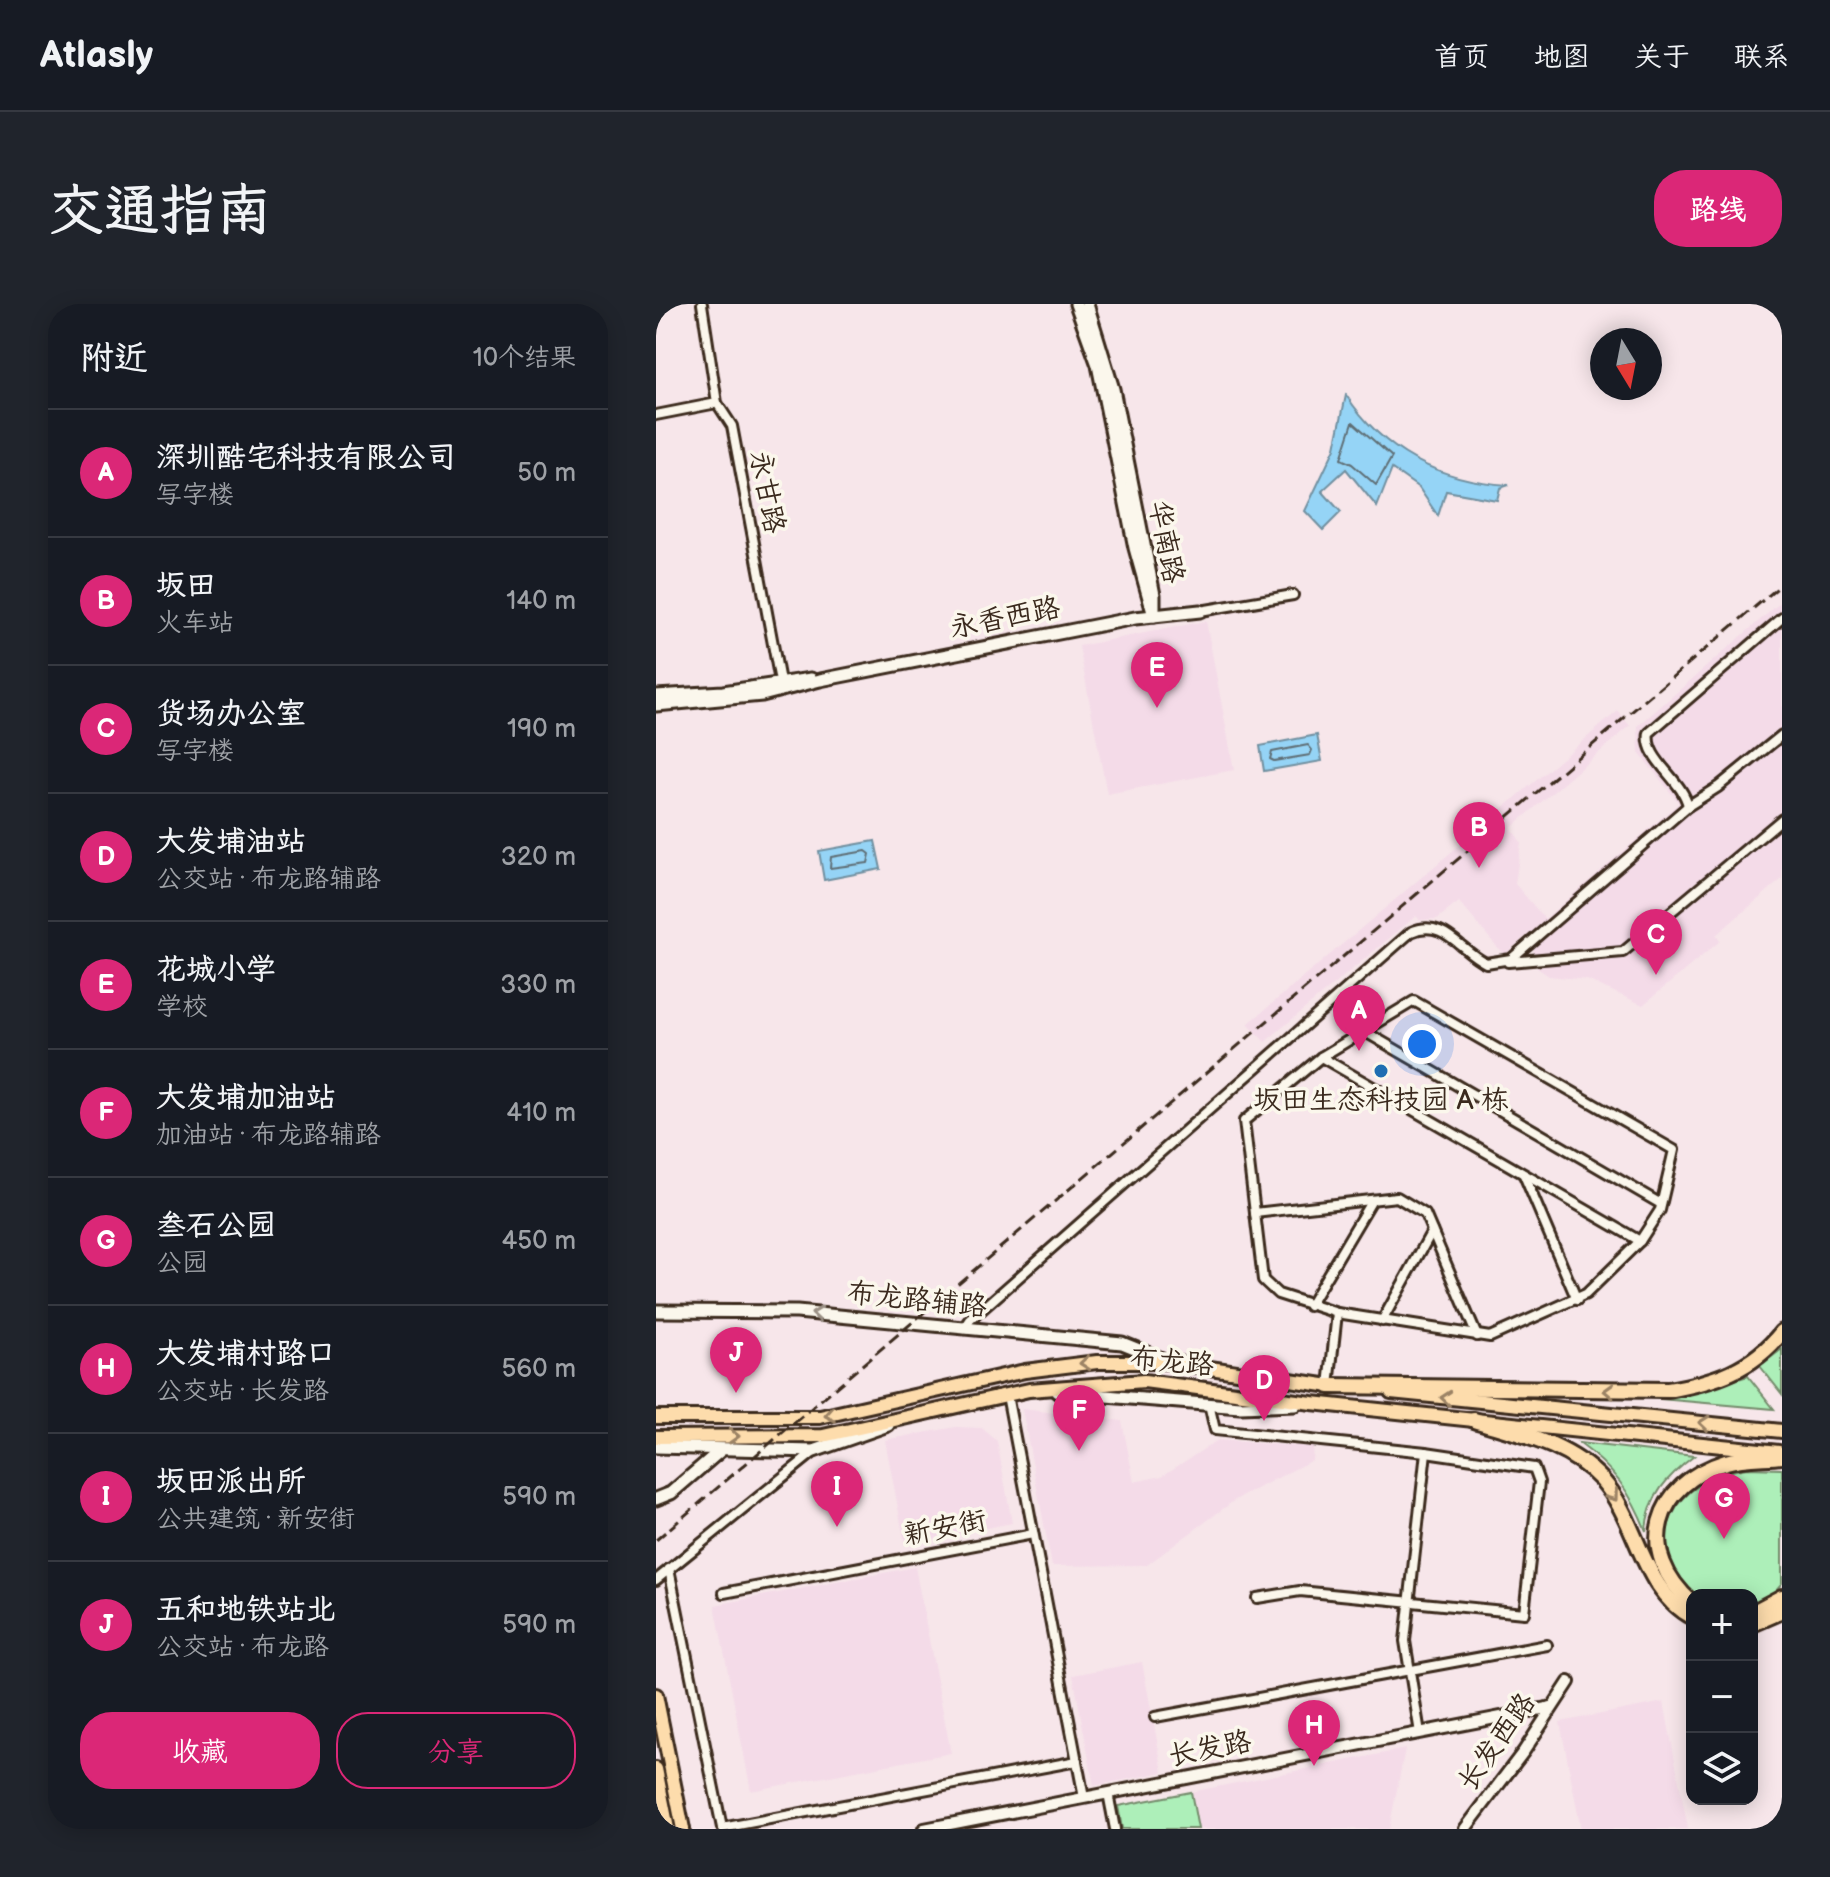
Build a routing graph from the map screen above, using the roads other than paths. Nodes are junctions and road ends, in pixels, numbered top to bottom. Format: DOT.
graph roads {
  1 [pos="702,304"];
  2 [pos="1076,304"];
  3 [pos="1087,304"];
  4 [pos="717,403"];
  5 [pos="656,415"];
  6 [pos="1293,595"];
  7 [pos="1200,611"];
  8 [pos="1154,616"];
  9 [pos="1782,618"];
  10 [pos="781,687"];
  11 [pos="656,696"];
  12 [pos="656,705"];
  13 [pos="1782,735"];
  14 [pos="1688,806"];
  15 [pos="1782,819"];
  16 [pos="1499,963"];
  17 [pos="1362,1030"];
  18 [pos="1321,1057"];
  19 [pos="1523,1174"];
  20 [pos="1372,1200"];
  21 [pos="1661,1204"];
  22 [pos="1255,1213"];
  23 [pos="1432,1231"];
  24 [pos="1640,1241"];
  25 [pos="1577,1300"];
  26 [pos="1309,1306"];
  27 [pos="656,1311"];
  28 [pos="1337,1313"];
  29 [pos="1382,1321"];
  30 [pos="964,1329"];
  31 [pos="1782,1332"];
  32 [pos="1477,1336"];
  33 [pos="1170,1362"];
  34 [pos="1329,1386"];
  35 [pos="1029,1390"];
  36 [pos="1007,1395"];
  37 [pos="1209,1404"];
  38 [pos="1317,1404"];
  39 [pos="656,1417"];
  40 [pos="903,1418"];
  41 [pos="1474,1420"];
  42 [pos="1782,1431"];
  43 [pos="656,1437"];
  44 [pos="656,1447"];
  45 [pos="721,1450"];
  46 [pos="814,1451"];
  47 [pos="1426,1452"];
  48 [pos="1782,1454"];
  49 [pos="656,1499"];
  50 [pos="1033,1534"];
  51 [pos="669,1569"];
  52 [pos="656,1580"];
  53 [pos="724,1593"];
  54 [pos="1782,1597"];
  55 [pos="1257,1598"];
  56 [pos="1686,1598"];
  57 [pos="1409,1602"];
  58 [pos="1758,1610"];
  59 [pos="1782,1611"];
  60 [pos="1686,1613"];
  61 [pos="1758,1621"];
  62 [pos="1547,1645"];
  63 [pos="1410,1672"];
  64 [pos="1569,1682"];
  65 [pos="656,1695"];
  66 [pos="1552,1707"];
  67 [pos="1155,1717"];
  68 [pos="1420,1733"];
  69 [pos="1077,1761"];
  70 [pos="656,1769"];
  71 [pos="1108,1793"];
  72 [pos="1084,1798"];
  73 [pos="668,1829"];
  74 [pos="683,1829"];
  75 [pos="926,1829"];
  76 [pos="1115,1829"];
  77 [pos="1465,1829"];
  1 -- 4 [label="street, 永甘路"];
  2 -- 8 [label="main road, 华南路"];
  3 -- 8 [label="main road, 华南路"];
  4 -- 5 [label="street"];
  4 -- 10 [label="street, 永甘路"];
  6 -- 7 [label="street"];
  7 -- 8 [label="main road, 永香西路"];
  8 -- 10 [label="main road, 永香西路"];
  9 -- 14 [label="street"];
  10 -- 11 [label="main road, 永香西路"];
  10 -- 12 [label="main road, 永香西路"];
  13 -- 14 [label="street"];
  14 -- 16 [label="street"];
  15 -- 16 [label="street"];
  16 -- 30 [label="street"];
  17 -- 18 [label="street"];
  17 -- 21 [label="street"];
  17 -- 21 [label="street"];
  18 -- 19 [label="street"];
  18 -- 22 [label="street"];
  19 -- 24 [label="street"];
  19 -- 25 [label="street"];
  20 -- 22 [label="street"];
  20 -- 23 [label="street"];
  20 -- 26 [label="street"];
  21 -- 24 [label="street"];
  22 -- 26 [label="street"];
  23 -- 29 [label="street"];
  23 -- 32 [label="street"];
  24 -- 25 [label="street"];
  25 -- 32 [label="street"];
  26 -- 28 [label="street"];
  30 -- 27 [label="main road, 布龙路辅路, one-way"];
  28 -- 29 [label="street"];
  28 -- 34 [label="street"];
  29 -- 32 [label="street"];
  30 -- 33 [label="main road, 布龙路辅路"];
  31 -- 34 [label="highway, one-way"];
  33 -- 34 [label="main road, 布龙路"];
  33 -- 39 [label="main road, 布龙路, one-way"];
  42 -- 34 [label="main road, 布龙路, one-way"];
  35 -- 36 [label="main road, 布龙路"];
  35 -- 37 [label="main road"];
  35 -- 38 [label="main road, 布龙路"];
  36 -- 40 [label="main road, 布龙路"];
  36 -- 50 [label="street"];
  37 -- 38 [label="main road"];
  37 -- 47 [label="street"];
  38 -- 41 [label="main road, 布龙路"];
  43 -- 40 [label="main road, 布龙路, one-way"];
  40 -- 46 [label="main road"];
  41 -- 48 [label="main road, 布龙路"];
  41 -- 60 [label="highway, one-way"];
  44 -- 45 [label="main road"];
  45 -- 46 [label="main road"];
  45 -- 49 [label="main road"];
  46 -- 51 [label="street"];
  47 -- 57 [label="street"];
  47 -- 57 [label="street"];
  48 -- 56 [label="highway"];
  50 -- 53 [label="street, 新安街"];
  50 -- 69 [label="street"];
  51 -- 52 [label="street"];
  51 -- 69 [label="street"];
  54 -- 58 [label="highway"];
  55 -- 57 [label="street"];
  57 -- 63 [label="street"];
  59 -- 61 [label="highway"];
  62 -- 63 [label="street"];
  63 -- 67 [label="street"];
  63 -- 68 [label="street"];
  64 -- 66 [label="street, 长发西路"];
  65 -- 74 [label="main road"];
  66 -- 68 [label="street, 长发路"];
  66 -- 77 [label="street, 长发西路"];
  68 -- 71 [label="street, 长发路"];
  69 -- 72 [label="street"];
  70 -- 73 [label="main road"];
  71 -- 72 [label="street, 长发路"];
  71 -- 76 [label="street"];
  72 -- 75 [label="street, 长发路"];
}
